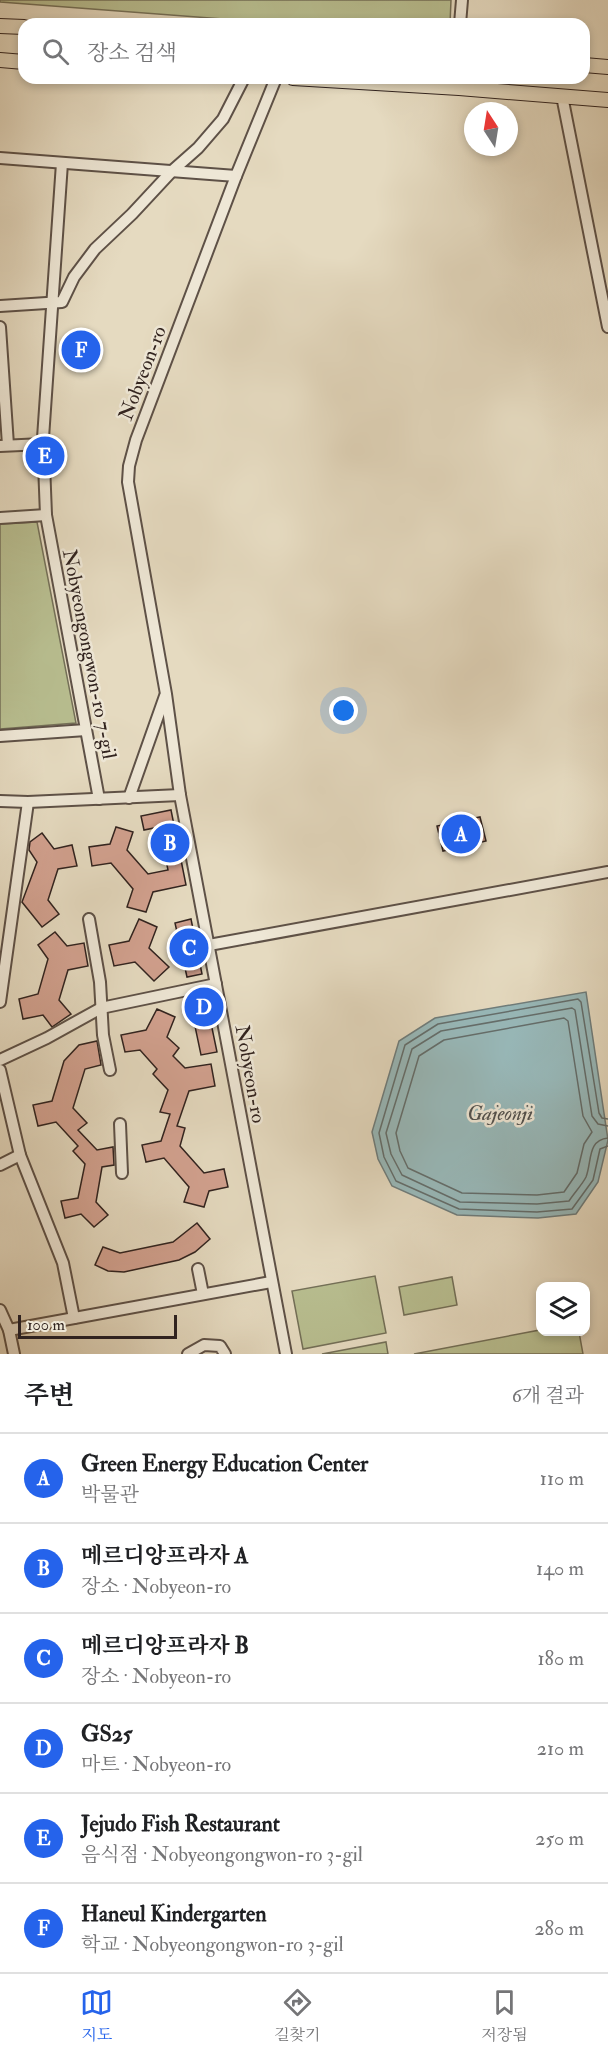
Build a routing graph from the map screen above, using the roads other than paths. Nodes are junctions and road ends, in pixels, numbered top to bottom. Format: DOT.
graph roads {
  1 [pos="462,0"];
  2 [pos="460,18"];
  3 [pos="0,26"];
  4 [pos="18,27"];
  5 [pos="0,60"];
  6 [pos="18,62"];
  7 [pos="590,66"];
  8 [pos="608,67"];
  9 [pos="241,84"];
  10 [pos="274,84"];
  11 [pos="382,84"];
  12 [pos="562,96"];
  13 [pos="608,100"];
  14 [pos="0,158"];
  15 [pos="62,163"];
  16 [pos="172,171"];
  17 [pos="236,176"];
  18 [pos="53,303"];
  19 [pos="0,306"];
  20 [pos="0,327"];
  21 [pos="608,327"];
  22 [pos="43,444"];
  23 [pos="4,446"];
  24 [pos="46,514"];
  25 [pos="0,518"];
  26 [pos="166,694"];
  27 [pos="86,730"];
  28 [pos="0,736"];
  29 [pos="180,795"];
  30 [pos="129,798"];
  31 [pos="99,799"];
  32 [pos="0,801"];
  33 [pos="28,802"];
  34 [pos="608,872"];
  35 [pos="89,920"];
  36 [pos="209,945"];
  37 [pos="216,984"];
  38 [pos="0,1002"];
  39 [pos="101,1008"];
  40 [pos="0,1060"];
  41 [pos="110,1070"];
  42 [pos="0,1071"];
  43 [pos="120,1124"];
  44 [pos="20,1155"];
  45 [pos="0,1165"];
  46 [pos="122,1173"];
  47 [pos="198,1269"];
  48 [pos="271,1282"];
  49 [pos="203,1294"];
  50 [pos="0,1310"];
  51 [pos="74,1318"];
  52 [pos="9,1330"];
  53 [pos="14,1354"];
  54 [pos="188,1354"];
  55 [pos="225,1354"];
  56 [pos="286,1354"];
  1 -- 2 [label="street"];
  3 -- 4 [label="main road"];
  5 -- 6 [label="main road"];
  7 -- 8 [label="main road"];
  9 -- 16 [label="street"];
  10 -- 17 [label="street, Nobyeon-ro"];
  11 -- 12 [label="main road"];
  12 -- 13 [label="main road"];
  12 -- 21 [label="street"];
  14 -- 15 [label="street"];
  15 -- 16 [label="street"];
  15 -- 18 [label="street, Nobyeongongwon-ro 7-gil"];
  16 -- 17 [label="street"];
  16 -- 18 [label="street"];
  17 -- 26 [label="street, Nobyeon-ro"];
  18 -- 19 [label="street"];
  18 -- 22 [label="street, Nobyeongongwon-ro 7-gil"];
  20 -- 23 [label="street"];
  22 -- 23 [label="street"];
  22 -- 24 [label="street, Nobyeongongwon-ro 7-gil"];
  24 -- 25 [label="street"];
  24 -- 27 [label="street, Nobyeongongwon-ro 7-gil"];
  26 -- 29 [label="street, Nobyeon-ro"];
  26 -- 30 [label="street, Nobyeon-ro"];
  27 -- 28 [label="street"];
  27 -- 31 [label="street, Nobyeongongwon-ro 7-gil"];
  29 -- 30 [label="street"];
  29 -- 36 [label="street, Nobyeon-ro"];
  30 -- 31 [label="street"];
  31 -- 33 [label="street"];
  32 -- 33 [label="street"];
  33 -- 38 [label="street"];
  34 -- 36 [label="street"];
  35 -- 39 [label="street"];
  36 -- 37 [label="street, Nobyeon-ro"];
  37 -- 39 [label="street"];
  37 -- 48 [label="street, Nobyeon-ro"];
  39 -- 40 [label="street"];
  39 -- 41 [label="street"];
  42 -- 44 [label="street"];
  43 -- 46 [label="street"];
  44 -- 45 [label="street"];
  44 -- 51 [label="street"];
  47 -- 49 [label="street"];
  48 -- 49 [label="street"];
  48 -- 56 [label="street, Nobyeon-ro"];
  49 -- 51 [label="street"];
  50 -- 52 [label="street"];
  51 -- 52 [label="street"];
  52 -- 53 [label="street"];
  54 -- 55 [label="street"];
}
